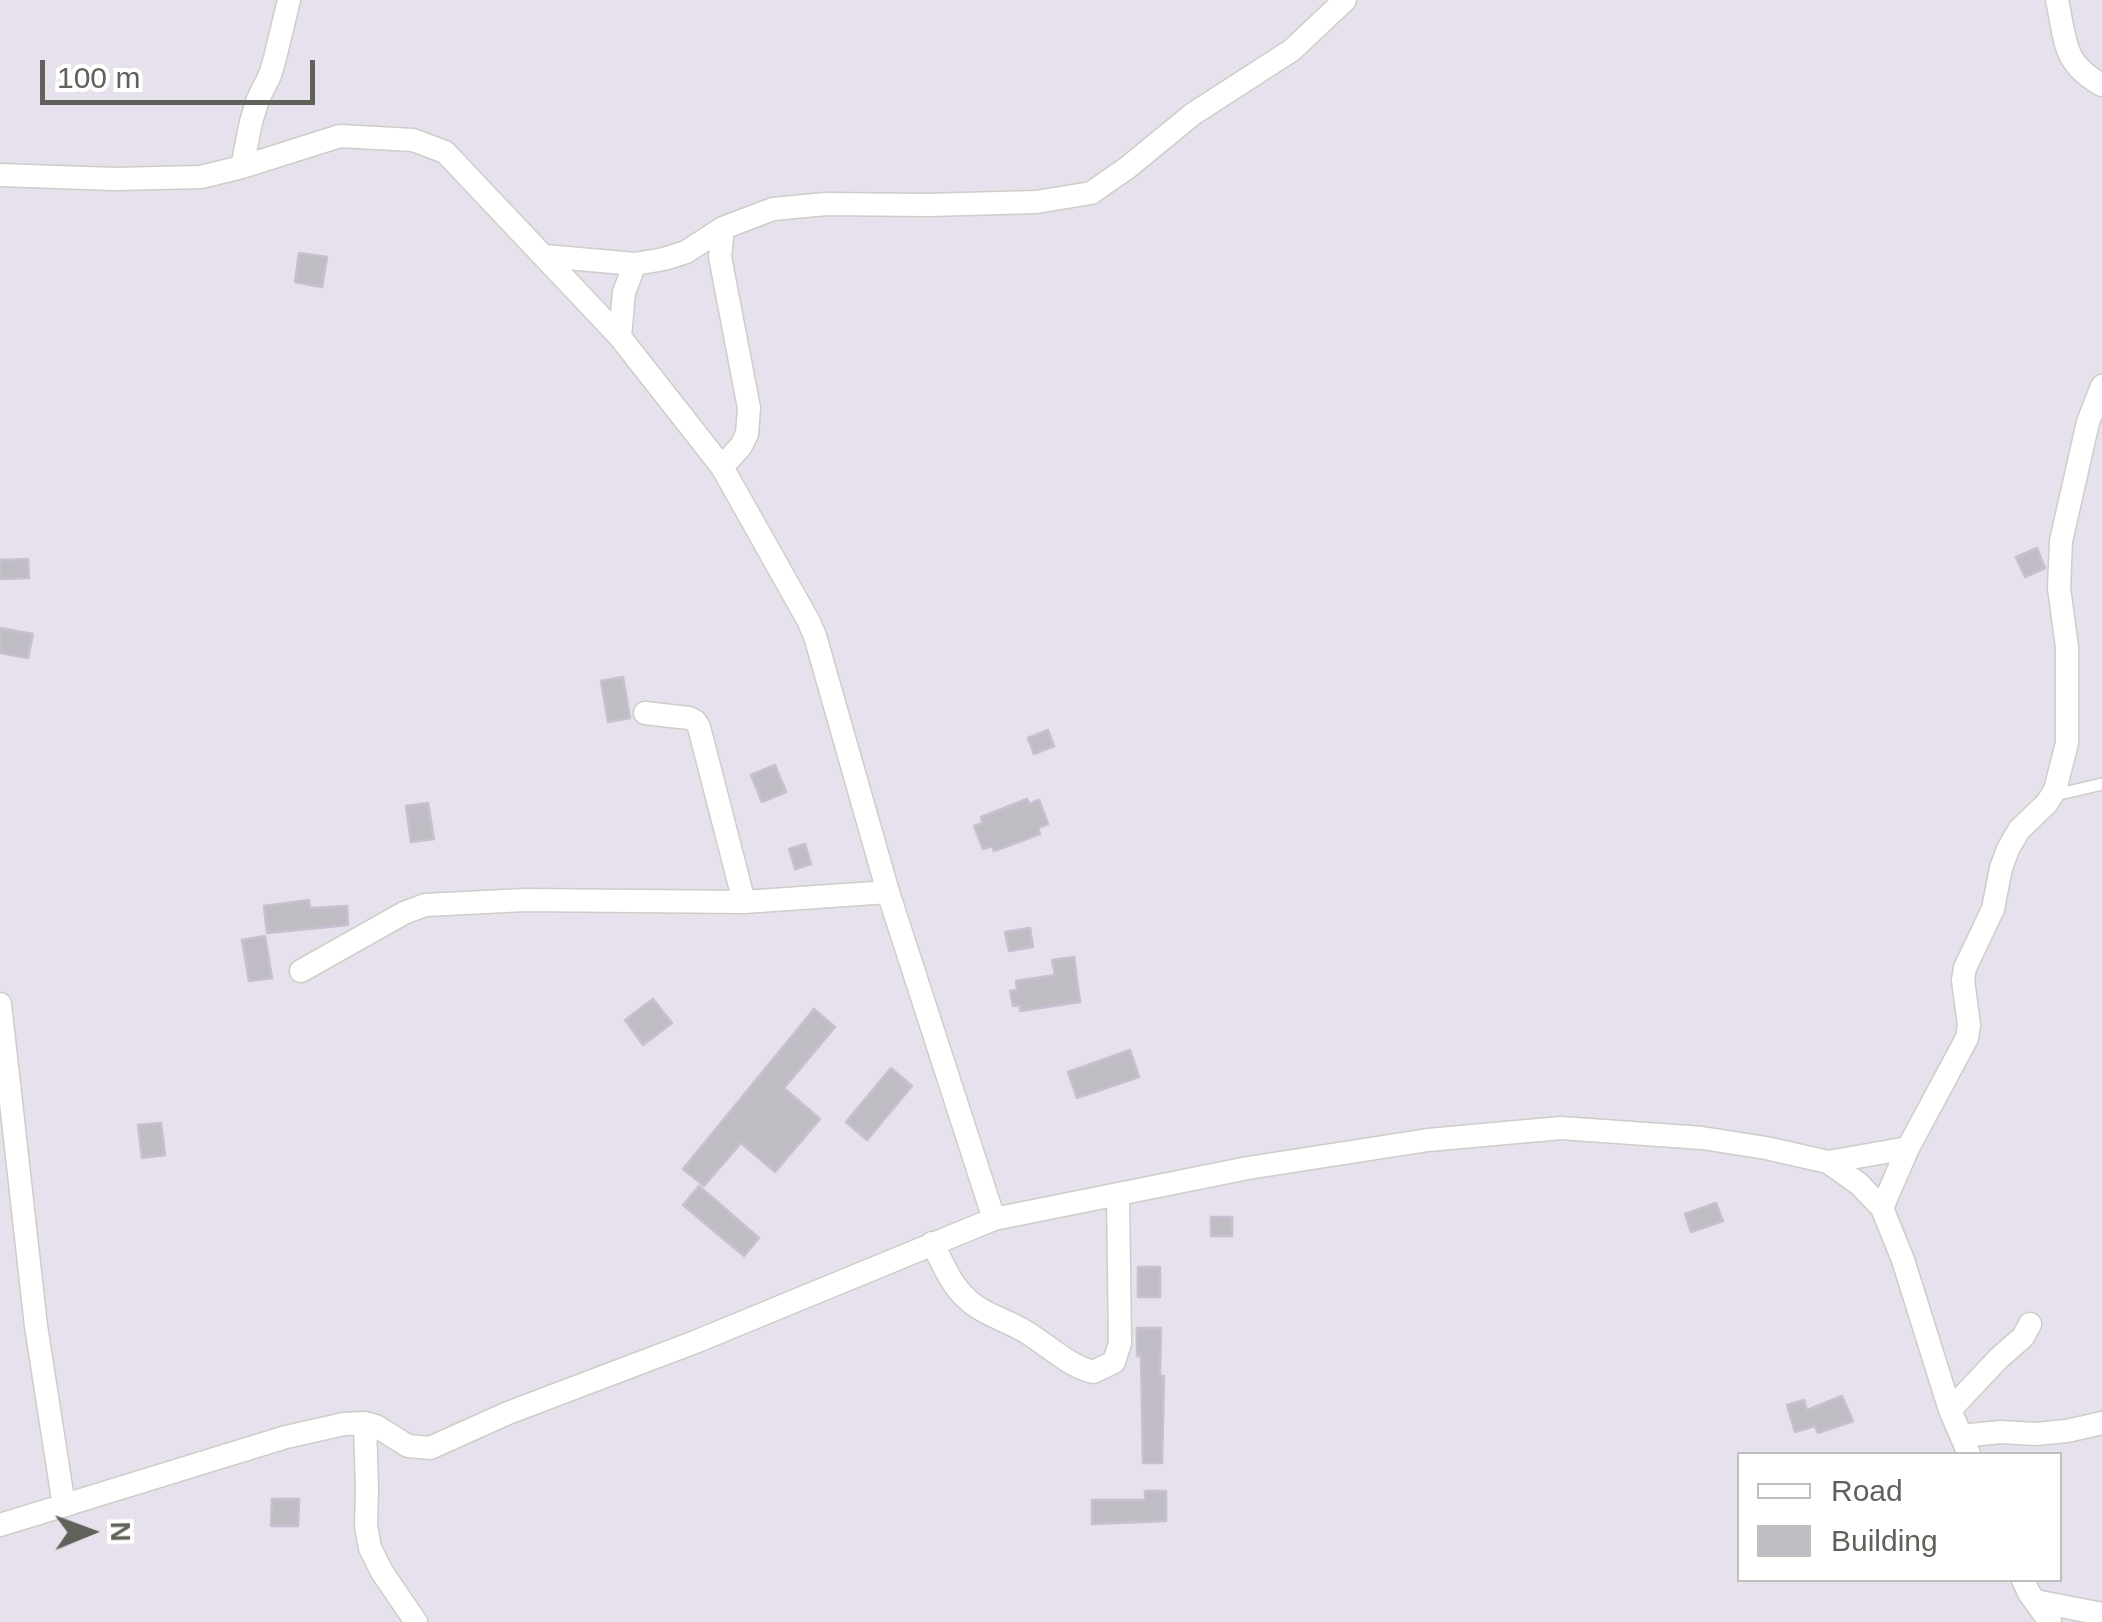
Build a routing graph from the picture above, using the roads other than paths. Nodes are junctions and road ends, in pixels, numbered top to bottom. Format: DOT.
graph roads {
  1 [pos="289,0"];
  2 [pos="1345,0"];
  3 [pos="2057,0"];
  4 [pos="2102,85"];
  5 [pos="242,167"];
  6 [pos="0,175"];
  7 [pos="723,228"];
  8 [pos="545,256"];
  9 [pos="635,264"];
  10 [pos="620,337"];
  11 [pos="2102,386"];
  12 [pos="722,466"];
  13 [pos="645,713"];
  14 [pos="2102,784"];
  15 [pos="2051,796"];
  16 [pos="888,892"];
  17 [pos="744,902"];
  18 [pos="301,970"];
  19 [pos="0,1004"];
  20 [pos="1908,1148"];
  21 [pos="1828,1162"];
  22 [pos="1118,1195"];
  23 [pos="1882,1208"];
  24 [pos="994,1219"];
  25 [pos="932,1243"];
  26 [pos="2030,1324"];
  27 [pos="1950,1410"];
  28 [pos="365,1423"];
  29 [pos="2102,1423"];
  30 [pos="1965,1445"];
  31 [pos="64,1506"];
  32 [pos="0,1525"];
  33 [pos="2024,1582"];
  34 [pos="2034,1601"];
  35 [pos="2102,1614"];
  36 [pos="416,1622"];
  37 [pos="2050,1622"];
  1 -- 5 [label="street"];
  2 -- 7 [label="street"];
  3 -- 4 [label="street"];
  5 -- 6 [label="street"];
  5 -- 8 [label="street"];
  7 -- 9 [label="street"];
  7 -- 12 [label="street"];
  8 -- 9 [label="street"];
  8 -- 10 [label="street"];
  9 -- 10 [label="street"];
  10 -- 12 [label="street"];
  11 -- 15 [label="street"];
  12 -- 16 [label="street"];
  13 -- 17 [label="street"];
  14 -- 15 [label="lane"];
  15 -- 20 [label="street"];
  16 -- 17 [label="street"];
  16 -- 24 [label="street"];
  17 -- 18 [label="street"];
  19 -- 31 [label="street"];
  20 -- 21 [label="street"];
  20 -- 23 [label="street"];
  21 -- 22 [label="street"];
  21 -- 23 [label="street"];
  22 -- 24 [label="street"];
  22 -- 25 [label="street"];
  23 -- 27 [label="street"];
  24 -- 25 [label="street"];
  25 -- 28 [label="street"];
  26 -- 27 [label="street"];
  27 -- 30 [label="street"];
  28 -- 31 [label="street"];
  28 -- 36 [label="street"];
  29 -- 30 [label="street"];
  31 -- 32 [label="street"];
  33 -- 34 [label="street"];
  34 -- 35 [label="street"];
  34 -- 37 [label="street"];
}
